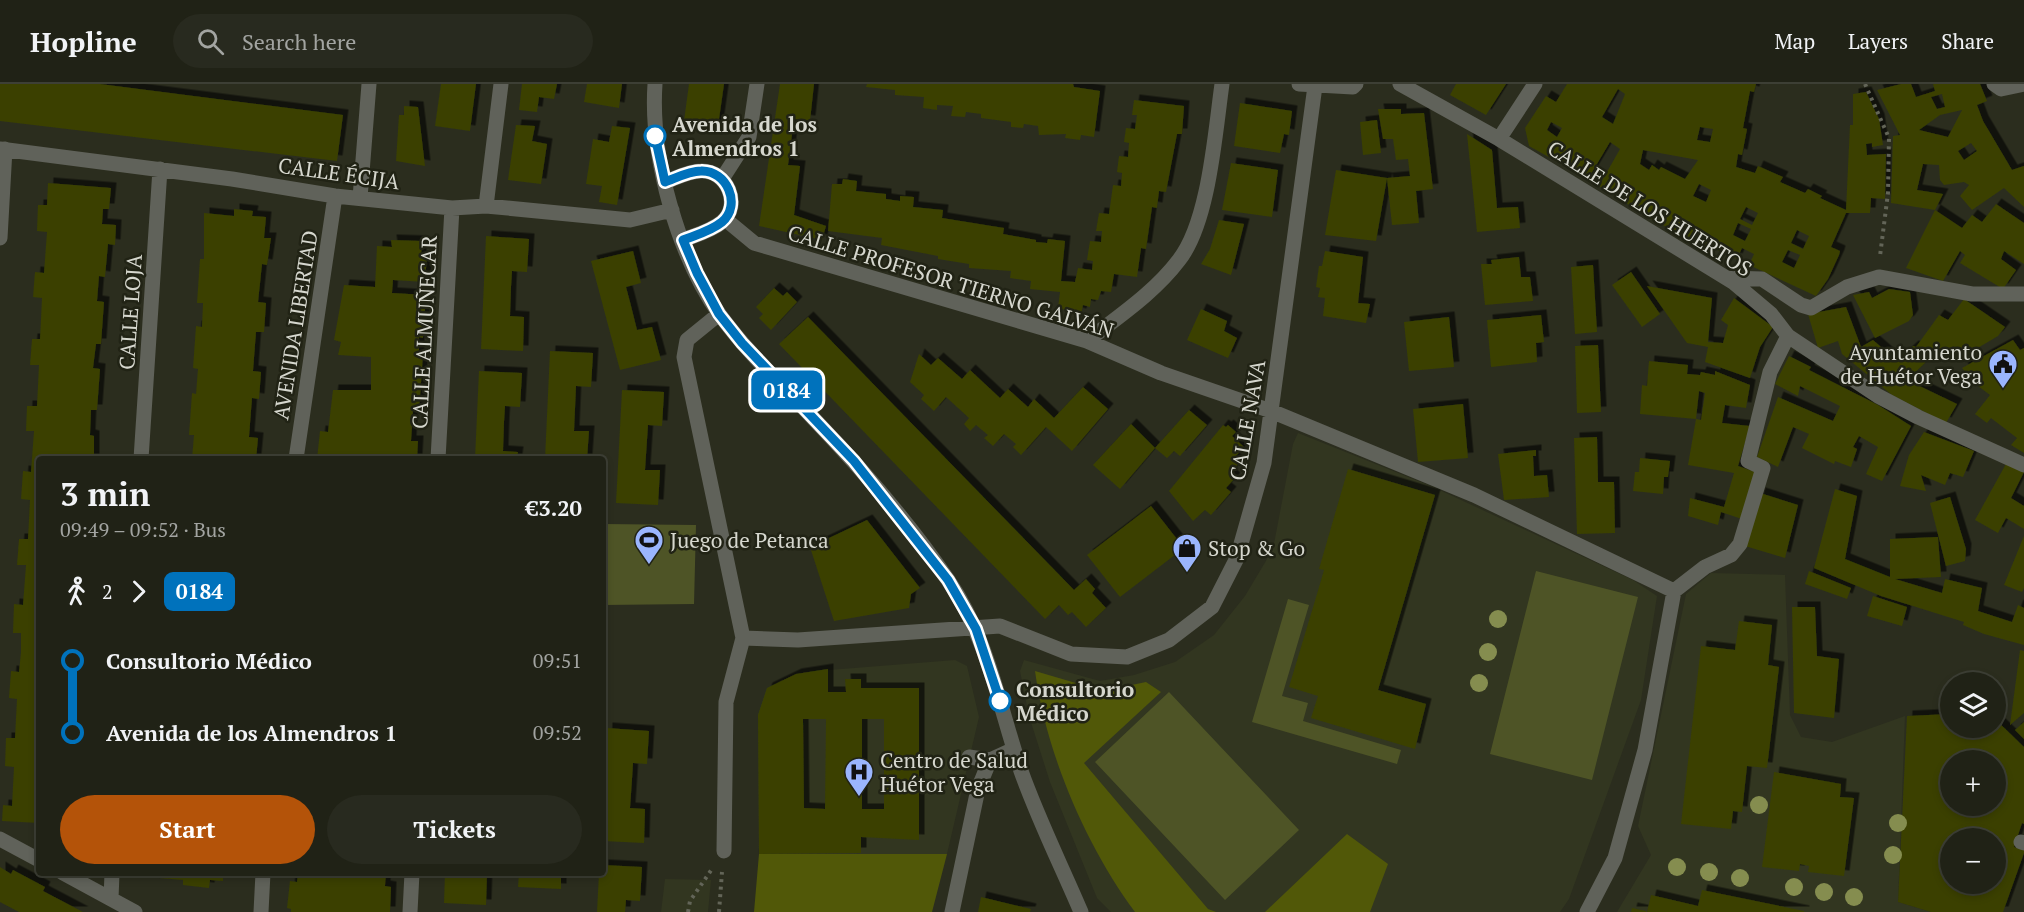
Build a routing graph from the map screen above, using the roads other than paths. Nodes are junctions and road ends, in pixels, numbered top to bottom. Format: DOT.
graph roads {
  1 [pos="369,84"];
  2 [pos="501,84"];
  3 [pos="655,84"];
  4 [pos="757,84"];
  5 [pos="1222,84"];
  6 [pos="1299,84"];
  7 [pos="1356,84"];
  8 [pos="1400,84"];
  9 [pos="1535,84"];
  10 [pos="2024,84"];
  11 [pos="1315,86"];
  12 [pos="1997,86"];
  13 [pos="1499,139"];
  14 [pos="3,149"];
  15 [pos="160,169"];
  16 [pos="722,179"];
  17 [pos="665,182"];
  18 [pos="335,196"];
  19 [pos="360,198"];
  20 [pos="486,206"];
  21 [pos="452,208"];
  22 [pos="672,210"];
  23 [pos="725,219"];
  24 [pos="0,238"];
  25 [pos="683,240"];
  26 [pos="1728,279"];
  27 [pos="2024,294"];
  28 [pos="719,314"];
  29 [pos="1788,336"];
  30 [pos="1087,341"];
  31 [pos="1272,411"];
  32 [pos="141,456"];
  33 [pos="296,456"];
  34 [pos="438,456"];
  35 [pos="2024,465"];
  36 [pos="1674,591"];
  37 [pos="976,629"];
  38 [pos="744,638"];
  39 [pos="1014,749"];
  40 [pos="969,757"];
  41 [pos="990,760"];
  42 [pos="0,839"];
  43 [pos="724,851"];
  44 [pos="36,858"];
  45 [pos="69,876"];
  46 [pos="112,876"];
  47 [pos="263,876"];
  48 [pos="412,876"];
  49 [pos="111,899"];
  50 [pos="135,912"];
  51 [pos="261,912"];
  52 [pos="410,912"];
  53 [pos="952,912"];
  54 [pos="1081,912"];
  55 [pos="1587,912"];
  1 -- 19 [label="street"];
  2 -- 20 [label="street"];
  3 -- 17 [label="street"];
  4 -- 16 [label="street"];
  5 -- 30 [label="street"];
  6 -- 11 [label="street"];
  7 -- 11 [label="street"];
  8 -- 13 [label="street, CALLE DE LOS HUERTOS"];
  9 -- 13 [label="street"];
  10 -- 12 [label="street"];
  11 -- 31 [label="street, CALLE NAVA"];
  13 -- 26 [label="street, CALLE DE LOS HUERTOS"];
  14 -- 15 [label="street, CALLE ÉCIJA"];
  14 -- 24 [label="street"];
  15 -- 18 [label="street, CALLE ÉCIJA"];
  15 -- 32 [label="street, CALLE LOJA"];
  16 -- 17 [label="street"];
  16 -- 23 [label="street"];
  17 -- 22 [label="street"];
  18 -- 19 [label="street, CALLE ÉCIJA"];
  18 -- 33 [label="street, AVENIDA LIBERTAD"];
  19 -- 21 [label="street, CALLE ÉCIJA"];
  20 -- 21 [label="street, CALLE ÉCIJA"];
  20 -- 22 [label="street, CALLE ÉCIJA"];
  21 -- 34 [label="street, CALLE ALMUÑECAR"];
  22 -- 25 [label="street"];
  23 -- 25 [label="street"];
  23 -- 30 [label="street, CALLE PROFESOR TIERNO GALVÁN"];
  25 -- 28 [label="street"];
  26 -- 27 [label="street"];
  26 -- 29 [label="street, CALLE DE LOS HUERTOS"];
  28 -- 37 [label="street"];
  28 -- 38 [label="street"];
  29 -- 35 [label="street, CALLE DE LOS HUERTOS"];
  29 -- 36 [label="street"];
  30 -- 31 [label="street, CALLE PROFESOR TIERNO GALVÁN"];
  31 -- 36 [label="street, CALLE PROFESOR TIERNO GALVÁN"];
  31 -- 37 [label="street, CALLE NAVA"];
  36 -- 55 [label="street"];
  37 -- 38 [label="street, CALLE NAVA"];
  37 -- 39 [label="street"];
  38 -- 43 [label="street"];
  39 -- 41 [label="street"];
  39 -- 54 [label="street"];
  40 -- 41 [label="street"];
  41 -- 53 [label="street"];
  42 -- 44 [label="street"];
  45 -- 49 [label="street"];
  46 -- 49 [label="street"];
  47 -- 51 [label="street"];
  48 -- 52 [label="street"];
  49 -- 50 [label="street"];
}
